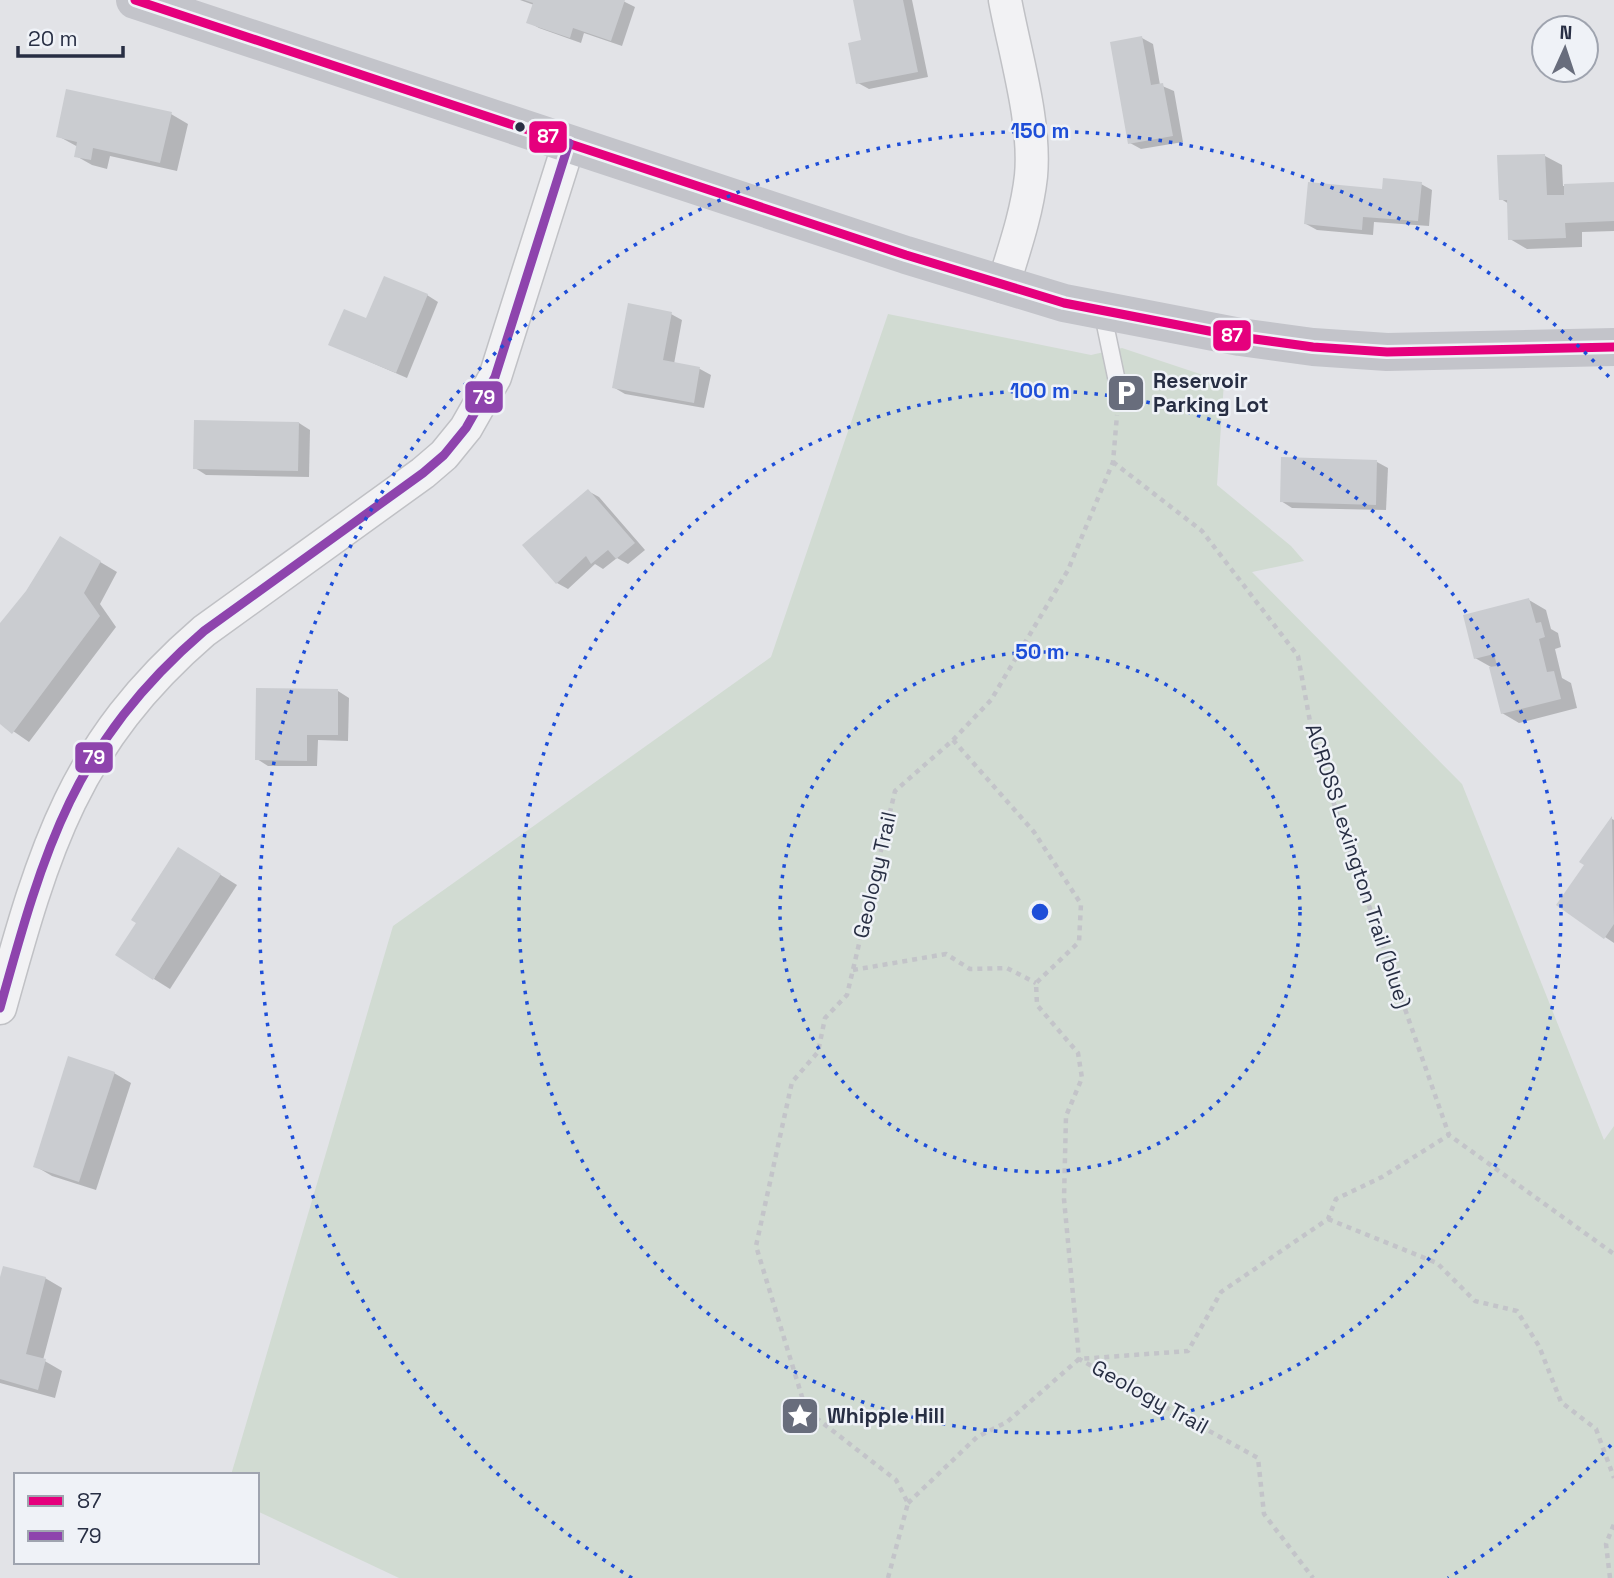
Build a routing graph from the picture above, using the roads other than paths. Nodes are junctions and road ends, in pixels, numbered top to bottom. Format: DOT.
graph roads {
  1 [pos="135,0"];
  2 [pos="1004,0"];
  3 [pos="569,142"];
  4 [pos="1003,286"];
  5 [pos="1102,310"];
  6 [pos="1614,347"];
  7 [pos="1119,391"];
  8 [pos="0,1008"];
  1 -- 3 [label="street"];
  2 -- 4 [label="street"];
  3 -- 4 [label="street"];
  3 -- 8 [label="street"];
  4 -- 5 [label="street"];
  5 -- 6 [label="street"];
  5 -- 7 [label="lane"];
}
